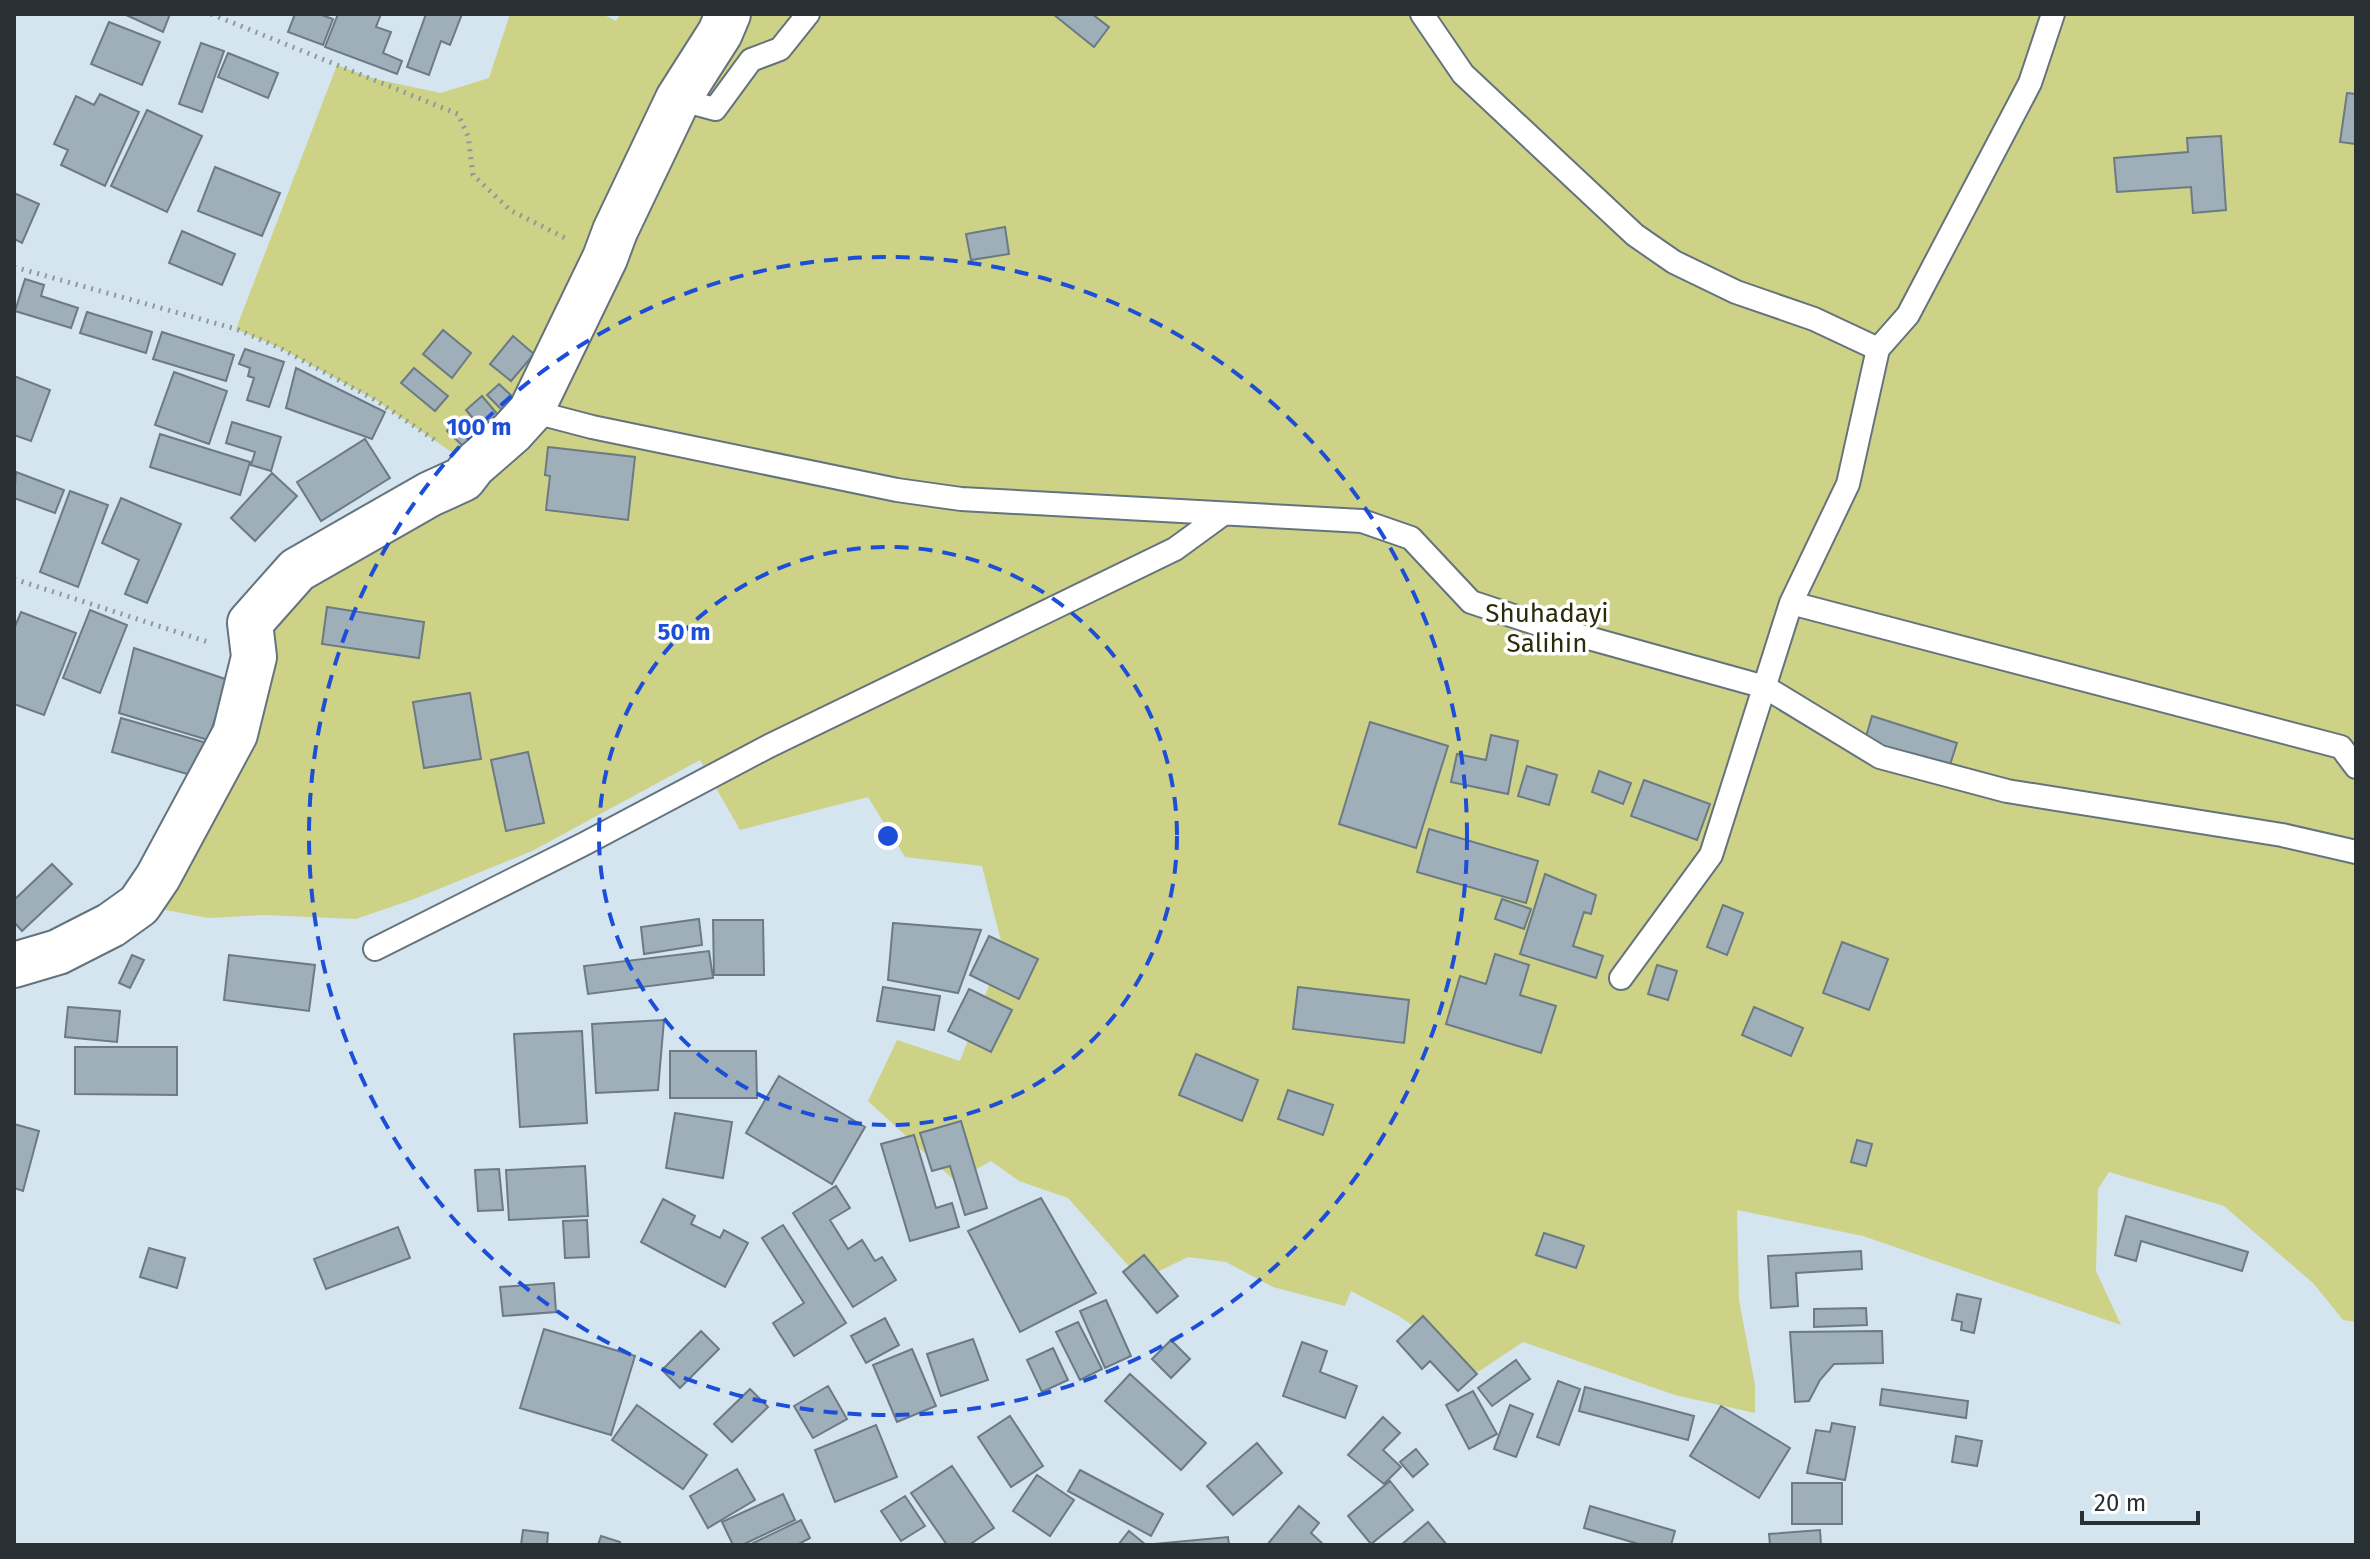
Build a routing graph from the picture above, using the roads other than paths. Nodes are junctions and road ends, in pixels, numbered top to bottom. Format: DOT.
graph roads {
  1 [pos="728,14"];
  2 [pos="808,14"];
  3 [pos="1422,14"];
  4 [pos="2053,14"];
  5 [pos="678,99"];
  6 [pos="1878,349"];
  7 [pos="531,411"];
  8 [pos="1223,514"];
  9 [pos="1791,603"];
  10 [pos="1765,687"];
  11 [pos="2356,767"];
  12 [pos="2356,852"];
  13 [pos="375,949"];
  14 [pos="14,965"];
  15 [pos="1621,978"];
  1 -- 5 [label="street"];
  2 -- 5 [label="lane"];
  3 -- 6 [label="lane"];
  4 -- 6 [label="lane"];
  5 -- 7 [label="street"];
  6 -- 9 [label="lane"];
  7 -- 8 [label="lane"];
  7 -- 14 [label="street"];
  8 -- 10 [label="lane"];
  8 -- 13 [label="lane"];
  9 -- 10 [label="lane"];
  9 -- 11 [label="lane"];
  10 -- 12 [label="lane"];
  10 -- 15 [label="lane"];
}
